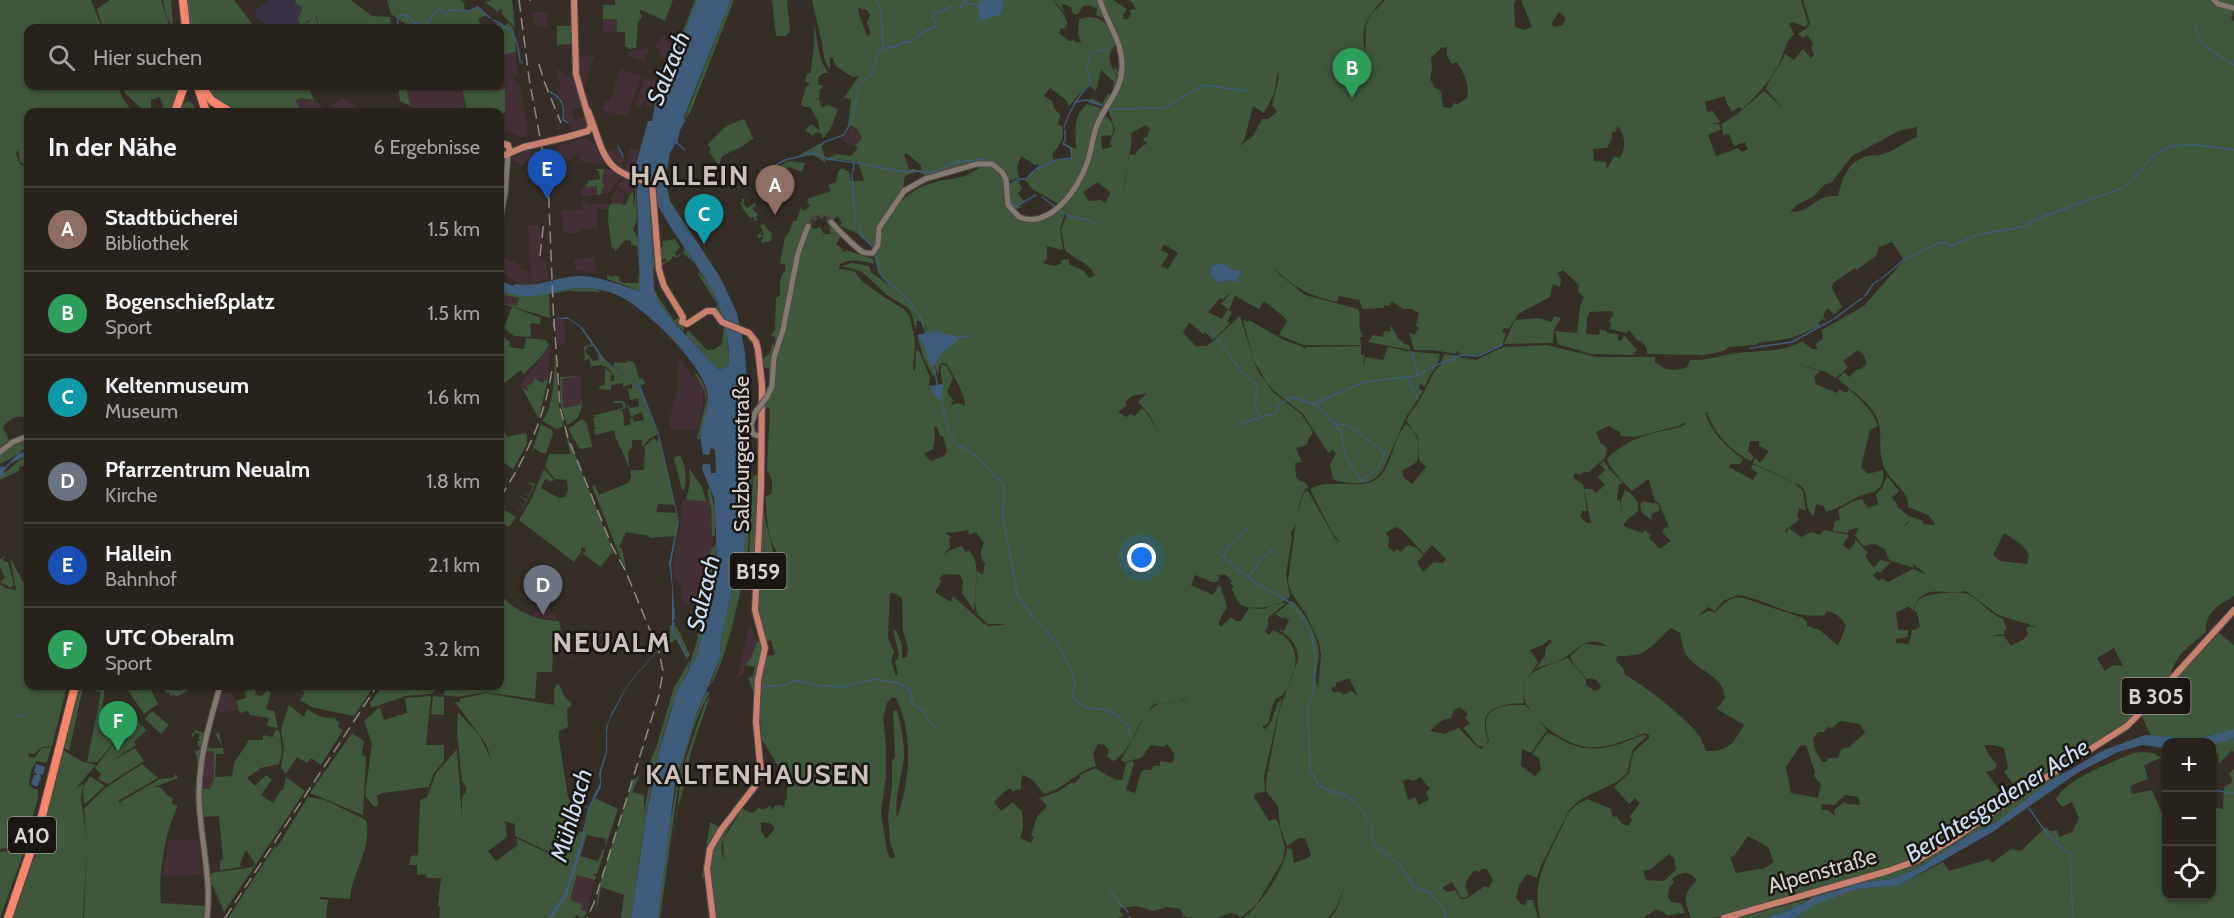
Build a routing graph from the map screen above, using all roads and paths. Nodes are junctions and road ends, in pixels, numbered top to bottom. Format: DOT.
graph roads {
  1 [pos="180,0"];
  2 [pos="574,0"];
  3 [pos="1100,0"];
  4 [pos="2214,0"];
  5 [pos="2234,8"];
  6 [pos="183,24"];
  7 [pos="183,90"];
  8 [pos="198,90"];
  9 [pos="198,90"];
  10 [pos="201,90"];
  11 [pos="176,108"];
  12 [pos="200,108"];
  13 [pos="205,108"];
  14 [pos="223,108"];
  15 [pos="592,132"];
  16 [pos="504,144"];
  17 [pos="509,151"];
  18 [pos="504,155"];
  19 [pos="504,160"];
  20 [pos="506,172"];
  21 [pos="504,199"];
  22 [pos="831,222"];
  23 [pos="808,226"];
  24 [pos="758,436"];
  25 [pos="24,438"];
  26 [pos="0,452"];
  27 [pos="2234,610"];
  28 [pos="72,690"];
  29 [pos="219,690"];
  30 [pos="6,918"];
  31 [pos="207,918"];
  32 [pos="713,918"];
  33 [pos="1724,918"];
  1 -- 6 [label="highway"];
  2 -- 15 [label="main road, B159"];
  3 -- 22 [label="main road"];
  4 -- 5 [label="main road"];
  7 -- 11 [label="highway"];
  8 -- 12 [label="highway"];
  9 -- 13 [label="highway"];
  10 -- 14 [label="highway"];
  15 -- 17 [label="main road, bridge"];
  15 -- 24 [label="main road, Salzburgerstraße / B159"];
  16 -- 17 [label="main road"];
  17 -- 18 [label="main road"];
  17 -- 20 [label="main road"];
  19 -- 20 [label="main road"];
  20 -- 21 [label="main road"];
  23 -- 24 [label="main road, bridge"];
  24 -- 32 [label="main road, Salzburgerstraße / B159"];
  25 -- 26 [label="main road"];
  27 -- 33 [label="main road, Alpenstraße / B 305"];
  28 -- 30 [label="highway, A10"];
  29 -- 31 [label="main road"];
}
